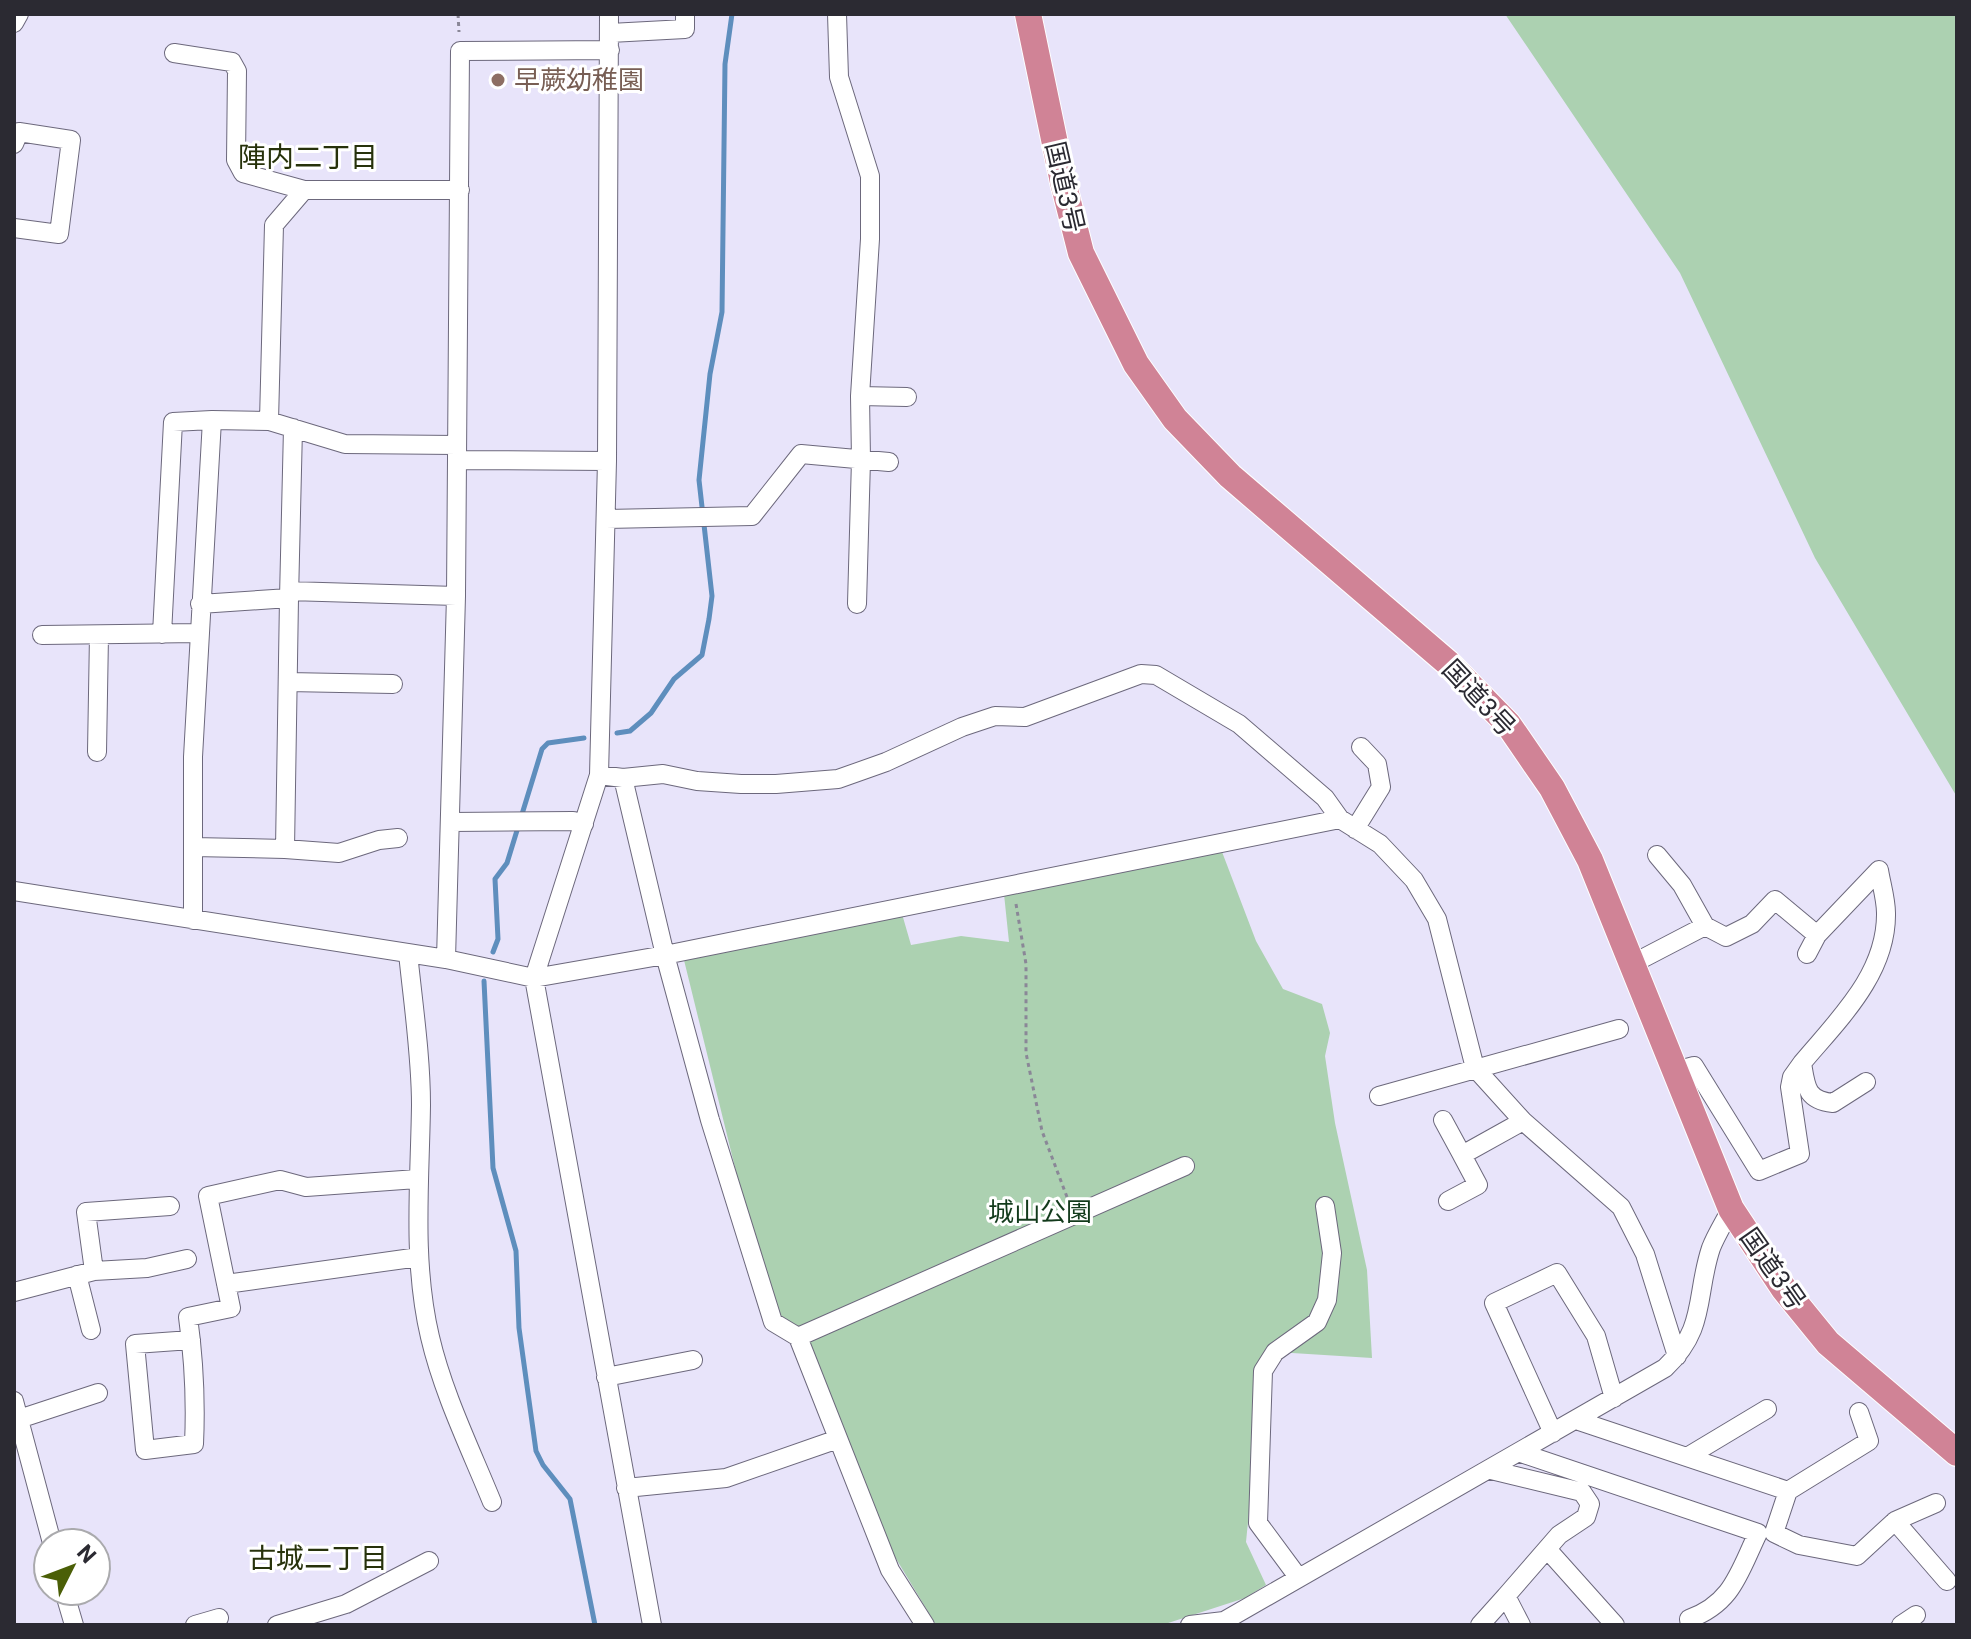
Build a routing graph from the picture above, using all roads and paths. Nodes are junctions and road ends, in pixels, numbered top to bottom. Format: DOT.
graph roads {
  1 [pos="19,14"];
  2 [pos="685,14"];
  3 [pos="837,14"];
  4 [pos="1028,14"];
  5 [pos="14,23"];
  6 [pos="610,32"];
  7 [pos="174,53"];
  8 [pos="14,144"];
  9 [pos="304,190"];
  10 [pos="460,190"];
  11 [pos="14,228"];
  12 [pos="860,396"];
  13 [pos="907,397"];
  14 [pos="212,420"];
  15 [pos="269,421"];
  16 [pos="293,428"];
  17 [pos="457,452"];
  18 [pos="861,460"];
  19 [pos="607,461"];
  20 [pos="889,462"];
  21 [pos="606,519"];
  22 [pos="289,594"];
  23 [pos="456,596"];
  24 [pos="200,604"];
  25 [pos="857,604"];
  26 [pos="198,633"];
  27 [pos="162,634"];
  28 [pos="42,635"];
  29 [pos="99,635"];
  30 [pos="288,682"];
  31 [pos="393,684"];
  32 [pos="1361,747"];
  33 [pos="97,752"];
  34 [pos="599,775"];
  35 [pos="623,778"];
  36 [pos="450,822"];
  37 [pos="584,824"];
  38 [pos="1348,824"];
  39 [pos="398,838"];
  40 [pos="193,847"];
  41 [pos="285,849"];
  42 [pos="1657,855"];
  43 [pos="1013,884"];
  44 [pos="14,891"];
  45 [pos="193,920"];
  46 [pos="1705,926"];
  47 [pos="1817,935"];
  48 [pos="408,953"];
  49 [pos="1807,954"];
  50 [pos="665,955"];
  51 [pos="446,959"];
  52 [pos="1632,964"];
  53 [pos="534,978"];
  54 [pos="1619,1029"];
  55 [pos="1802,1063"];
  56 [pos="1475,1068"];
  57 [pos="1675,1071"];
  58 [pos="1866,1082"];
  59 [pos="1379,1096"];
  60 [pos="1443,1120"];
  61 [pos="1523,1121"];
  62 [pos="1462,1155"];
  63 [pos="1185,1166"];
  64 [pos="417,1179"];
  65 [pos="1448,1201"];
  66 [pos="170,1206"];
  67 [pos="1325,1206"];
  68 [pos="1731,1209"];
  69 [pos="1074,1215"];
  70 [pos="419,1257"];
  71 [pos="187,1259"];
  72 [pos="86,1273"];
  73 [pos="226,1284"];
  74 [pos="14,1292"];
  75 [pos="91,1330"];
  76 [pos="798,1337"];
  77 [pos="191,1340"];
  78 [pos="1677,1356"];
  79 [pos="693,1360"];
  80 [pos="606,1377"];
  81 [pos="98,1393"];
  82 [pos="1614,1398"];
  83 [pos="1767,1409"];
  84 [pos="16,1410"];
  85 [pos="1859,1412"];
  86 [pos="1909,1415"];
  87 [pos="1576,1420"];
  88 [pos="1553,1433"];
  89 [pos="838,1439"];
  90 [pos="1521,1453"];
  91 [pos="1957,1453"];
  92 [pos="1687,1457"];
  93 [pos="1957,1464"];
  94 [pos="1491,1470"];
  95 [pos="626,1488"];
  96 [pos="1788,1491"];
  97 [pos="492,1502"];
  98 [pos="1936,1503"];
  99 [pos="1895,1521"];
  100 [pos="48,1527"];
  101 [pos="1766,1533"];
  102 [pos="1547,1549"];
  103 [pos="429,1561"];
  104 [pos="1298,1577"];
  105 [pos="1947,1581"];
  106 [pos="1506,1596"];
  107 [pos="219,1618"];
  108 [pos="195,1625"];
  109 [pos="277,1625"];
  110 [pos="652,1625"];
  111 [pos="925,1625"];
  112 [pos="1190,1625"];
  113 [pos="1480,1625"];
  114 [pos="1521,1625"];
  115 [pos="1615,1625"];
  116 [pos="1690,1625"];
  1 -- 5 [label="street"];
  2 -- 6 [label="street"];
  3 -- 12 [label="street"];
  4 -- 52 [label="highway, 国道3号"];
  6 -- 10 [label="street"];
  6 -- 19 [label="street"];
  7 -- 9 [label="street"];
  8 -- 11 [label="street"];
  9 -- 10 [label="street"];
  9 -- 15 [label="street"];
  10 -- 17 [label="street"];
  12 -- 13 [label="street"];
  12 -- 18 [label="street"];
  14 -- 15 [label="street"];
  14 -- 24 [label="street"];
  14 -- 27 [label="street"];
  15 -- 16 [label="street"];
  16 -- 17 [label="street"];
  16 -- 22 [label="street"];
  17 -- 19 [label="street"];
  17 -- 23 [label="street"];
  18 -- 20 [label="street"];
  18 -- 21 [label="street"];
  18 -- 25 [label="street"];
  19 -- 21 [label="street"];
  21 -- 34 [label="street"];
  22 -- 23 [label="street"];
  22 -- 24 [label="street"];
  22 -- 30 [label="street"];
  23 -- 36 [label="street"];
  24 -- 26 [label="street"];
  26 -- 27 [label="street"];
  26 -- 40 [label="street"];
  27 -- 29 [label="street"];
  28 -- 29 [label="street"];
  29 -- 33 [label="street"];
  30 -- 31 [label="street"];
  30 -- 41 [label="street"];
  32 -- 38 [label="street"];
  34 -- 35 [label="street"];
  34 -- 37 [label="street"];
  35 -- 38 [label="street"];
  35 -- 50 [label="street"];
  36 -- 37 [label="street"];
  36 -- 51 [label="street"];
  37 -- 53 [label="street"];
  38 -- 43 [label="street"];
  38 -- 56 [label="street"];
  39 -- 41 [label="street"];
  40 -- 41 [label="street"];
  40 -- 45 [label="street"];
  42 -- 46 [label="street"];
  43 -- 50 [label="street"];
  43 -- 69 [label="path"];
  44 -- 45 [label="street"];
  45 -- 48 [label="street"];
  46 -- 47 [label="street"];
  46 -- 52 [label="street"];
  47 -- 49 [label="street"];
  47 -- 55 [label="street"];
  48 -- 51 [label="street"];
  48 -- 64 [label="street"];
  50 -- 53 [label="street"];
  50 -- 76 [label="street"];
  51 -- 53 [label="street"];
  52 -- 57 [label="highway, 国道3号"];
  53 -- 80 [label="street"];
  54 -- 56 [label="street"];
  55 -- 57 [label="street"];
  55 -- 58 [label="street"];
  56 -- 59 [label="street"];
  56 -- 61 [label="street"];
  57 -- 68 [label="highway, 国道3号"];
  60 -- 62 [label="street"];
  61 -- 62 [label="street"];
  61 -- 78 [label="street"];
  62 -- 65 [label="street"];
  63 -- 69 [label="street"];
  64 -- 70 [label="street"];
  64 -- 73 [label="street"];
  66 -- 72 [label="street"];
  67 -- 104 [label="street"];
  68 -- 78 [label="street"];
  68 -- 86 [label="highway, 国道3号"];
  69 -- 76 [label="street"];
  70 -- 73 [label="street"];
  70 -- 97 [label="street"];
  71 -- 72 [label="street"];
  72 -- 74 [label="street"];
  72 -- 75 [label="street"];
  73 -- 77 [label="street"];
  76 -- 89 [label="street"];
  77 -- 77 [label="street"];
  78 -- 82 [label="street"];
  79 -- 80 [label="street"];
  80 -- 95 [label="street"];
  81 -- 84 [label="street"];
  82 -- 87 [label="street"];
  82 -- 88 [label="street"];
  83 -- 92 [label="street"];
  84 -- 100 [label="street"];
  85 -- 96 [label="street"];
  86 -- 91 [label="highway, 国道3号"];
  86 -- 93 [label="highway, 国道3号"];
  87 -- 88 [label="street"];
  87 -- 92 [label="street"];
  88 -- 90 [label="street"];
  89 -- 95 [label="street"];
  89 -- 111 [label="street"];
  90 -- 94 [label="street"];
  90 -- 101 [label="street"];
  92 -- 96 [label="street"];
  94 -- 102 [label="street"];
  94 -- 104 [label="street"];
  95 -- 110 [label="street"];
  96 -- 101 [label="street"];
  98 -- 99 [label="street"];
  99 -- 101 [label="street"];
  99 -- 105 [label="street"];
  101 -- 116 [label="street"];
  102 -- 106 [label="street"];
  102 -- 115 [label="street"];
  103 -- 109 [label="street"];
  104 -- 112 [label="street"];
  106 -- 113 [label="street"];
  106 -- 114 [label="street"];
  107 -- 108 [label="street"];
}
